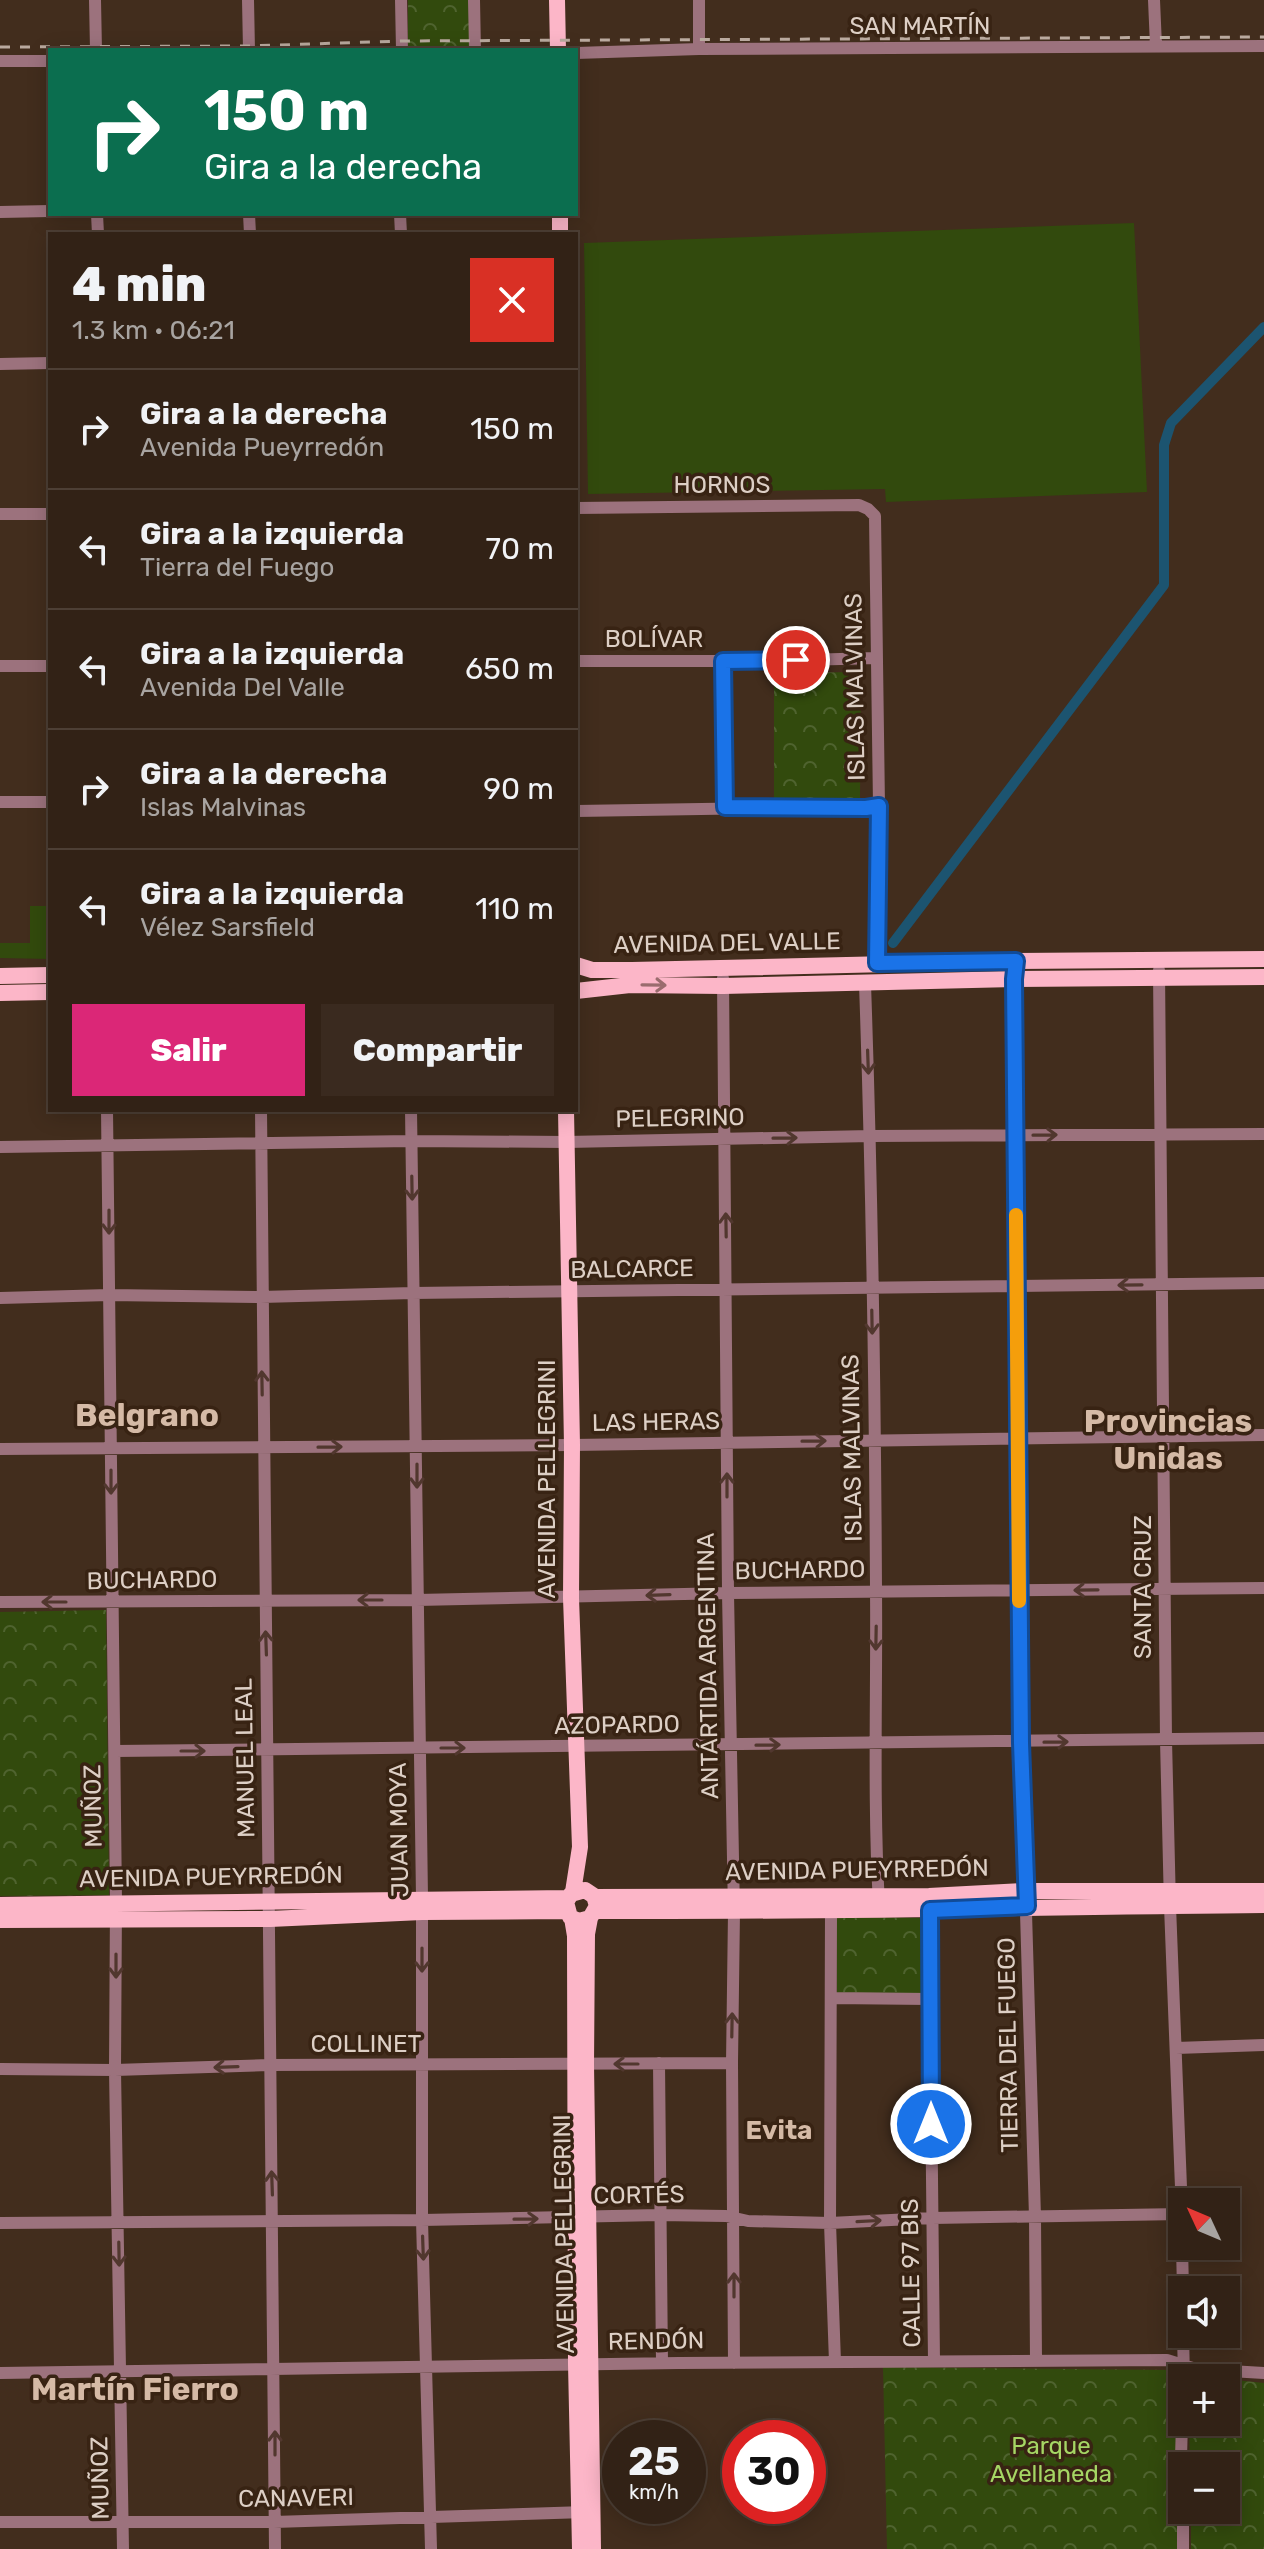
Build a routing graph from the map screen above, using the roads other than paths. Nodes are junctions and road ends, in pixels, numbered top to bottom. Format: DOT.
graph roads {
  1 [pos="95,0"];
  2 [pos="248,0"];
  3 [pos="401,0"];
  4 [pos="474,0"];
  5 [pos="557,0"];
  6 [pos="699,0"];
  7 [pos="1154,0"];
  8 [pos="1156,46"];
  9 [pos="1264,46"];
  10 [pos="96,48"];
  11 [pos="249,48"];
  12 [pos="402,48"];
  13 [pos="475,48"];
  14 [pos="558,48"];
  15 [pos="699,49"];
  16 [pos="578,53"];
  17 [pos="0,61"];
  18 [pos="48,61"];
  19 [pos="48,211"];
  20 [pos="0,212"];
  21 [pos="48,363"];
  22 [pos="0,364"];
  23 [pos="578,508"];
  24 [pos="868,509"];
  25 [pos="0,514"];
  26 [pos="48,514"];
  27 [pos="876,658"];
  28 [pos="578,661"];
  29 [pos="723,661"];
  30 [pos="0,666"];
  31 [pos="48,666"];
  32 [pos="0,802"];
  33 [pos="48,802"];
  34 [pos="879,806"];
  35 [pos="725,807"];
  36 [pos="578,811"];
  37 [pos="1159,959"];
  38 [pos="1264,959"];
  39 [pos="1016,961"];
  40 [pos="877,963"];
  41 [pos="578,966"];
  42 [pos="723,969"];
  43 [pos="48,975"];
  44 [pos="0,976"];
  45 [pos="1264,977"];
  46 [pos="1159,978"];
  47 [pos="1014,979"];
  48 [pos="865,984"];
  49 [pos="723,986"];
  50 [pos="578,991"];
  51 [pos="48,992"];
  52 [pos="0,993"];
  53 [pos="107,1112"];
  54 [pos="261,1112"];
  55 [pos="411,1112"];
  56 [pos="566,1112"];
  57 [pos="1160,1134"];
  58 [pos="1264,1134"];
  59 [pos="1015,1135"];
  60 [pos="871,1136"];
  61 [pos="725,1139"];
  62 [pos="411,1141"];
  63 [pos="567,1142"];
  64 [pos="262,1143"];
  65 [pos="108,1144"];
  66 [pos="0,1147"];
  67 [pos="1264,1283"];
  68 [pos="1163,1284"];
  69 [pos="1017,1286"];
  70 [pos="872,1288"];
  71 [pos="727,1290"];
  72 [pos="569,1292"];
  73 [pos="413,1293"];
  74 [pos="109,1295"];
  75 [pos="261,1297"];
  76 [pos="0,1298"];
  77 [pos="1164,1435"];
  78 [pos="1264,1435"];
  79 [pos="1018,1437"];
  80 [pos="874,1440"];
  81 [pos="727,1442"];
  82 [pos="572,1445"];
  83 [pos="417,1446"];
  84 [pos="263,1448"];
  85 [pos="0,1449"];
  86 [pos="111,1449"];
  87 [pos="1264,1588"];
  88 [pos="1164,1589"];
  89 [pos="876,1591"];
  90 [pos="1019,1591"];
  91 [pos="728,1593"];
  92 [pos="571,1598"];
  93 [pos="265,1600"];
  94 [pos="417,1600"];
  95 [pos="0,1602"];
  96 [pos="112,1603"];
  97 [pos="1264,1738"];
  98 [pos="1166,1740"];
  99 [pos="875,1743"];
  100 [pos="1021,1743"];
  101 [pos="732,1745"];
  102 [pos="419,1747"];
  103 [pos="577,1748"];
  104 [pos="115,1751"];
  105 [pos="269,1751"];
  106 [pos="1264,1891"];
  107 [pos="1026,1898"];
  108 [pos="1170,1898"];
  109 [pos="268,1901"];
  110 [pos="929,1903"];
  111 [pos="734,1904"];
  112 [pos="879,1904"];
  113 [pos="0,1905"];
  114 [pos="422,1905"];
  115 [pos="581,1905"];
  116 [pos="1264,1905"];
  117 [pos="116,1910"];
  118 [pos="831,1911"];
  119 [pos="270,1919"];
  120 [pos="0,1920"];
  121 [pos="831,1998"];
  122 [pos="930,1999"];
  123 [pos="1264,2045"];
  124 [pos="1176,2048"];
  125 [pos="659,2063"];
  126 [pos="732,2063"];
  127 [pos="580,2064"];
  128 [pos="269,2065"];
  129 [pos="422,2066"];
  130 [pos="0,2069"];
  131 [pos="115,2070"];
  132 [pos="1181,2188"];
  133 [pos="1168,2214"];
  134 [pos="659,2215"];
  135 [pos="582,2217"];
  136 [pos="1035,2217"];
  137 [pos="932,2218"];
  138 [pos="734,2219"];
  139 [pos="422,2220"];
  140 [pos="273,2221"];
  141 [pos="0,2223"];
  142 [pos="118,2223"];
  143 [pos="830,2223"];
  144 [pos="934,2361"];
  145 [pos="1036,2361"];
  146 [pos="835,2362"];
  147 [pos="662,2363"];
  148 [pos="734,2363"];
  149 [pos="583,2364"];
  150 [pos="1173,2364"];
  151 [pos="427,2367"];
  152 [pos="275,2370"];
  153 [pos="121,2371"];
  154 [pos="1240,2372"];
  155 [pos="0,2373"];
  156 [pos="1264,2373"];
  157 [pos="1182,2436"];
  158 [pos="587,2512"];
  159 [pos="430,2518"];
  160 [pos="123,2521"];
  161 [pos="0,2522"];
  162 [pos="274,2522"];
  163 [pos="123,2549"];
  164 [pos="275,2549"];
  165 [pos="431,2549"];
  166 [pos="580,2549"];
  167 [pos="593,2549"];
  168 [pos="1183,2549"];
  1 -- 10 [label="street"];
  2 -- 11 [label="street"];
  3 -- 12 [label="street"];
  4 -- 13 [label="street"];
  5 -- 14 [label="main road"];
  6 -- 15 [label="street"];
  7 -- 8 [label="street"];
  8 -- 9 [label="street, SAN MARTÍN"];
  8 -- 15 [label="street, SAN MARTÍN"];
  15 -- 16 [label="street, SAN MARTÍN"];
  17 -- 18 [label="street"];
  19 -- 20 [label="street"];
  21 -- 22 [label="street"];
  23 -- 24 [label="street, HORNOS"];
  24 -- 27 [label="street, ISLAS MALVINAS"];
  25 -- 26 [label="street"];
  27 -- 29 [label="street, BOLÍVAR"];
  27 -- 34 [label="street, ISLAS MALVINAS"];
  28 -- 29 [label="street, BOLÍVAR"];
  29 -- 35 [label="street"];
  30 -- 31 [label="street"];
  32 -- 33 [label="street"];
  34 -- 35 [label="street"];
  34 -- 40 [label="street, ISLAS MALVINAS"];
  35 -- 36 [label="street"];
  37 -- 38 [label="main road, AVENIDA DEL VALLE"];
  37 -- 39 [label="main road, AVENIDA DEL VALLE"];
  37 -- 46 [label="street, SANTA CRUZ"];
  39 -- 40 [label="main road, AVENIDA DEL VALLE"];
  39 -- 47 [label="street, TIERRA DEL FUEGO"];
  40 -- 42 [label="main road, AVENIDA DEL VALLE"];
  41 -- 42 [label="main road, AVENIDA DEL VALLE"];
  42 -- 49 [label="street, ANTÁRTIDA ARGENTINA"];
  43 -- 44 [label="main road"];
  45 -- 46 [label="main road, AVENIDA DEL VALLE"];
  46 -- 47 [label="main road, AVENIDA DEL VALLE"];
  46 -- 57 [label="street, SANTA CRUZ"];
  47 -- 48 [label="main road, AVENIDA DEL VALLE"];
  47 -- 59 [label="street, TIERRA DEL FUEGO"];
  48 -- 49 [label="main road, AVENIDA DEL VALLE"];
  48 -- 60 [label="street, ISLAS MALVINAS, one-way"];
  50 -- 49 [label="main road, AVENIDA DEL VALLE, one-way"];
  49 -- 61 [label="street, ANTÁRTIDA ARGENTINA"];
  51 -- 52 [label="main road"];
  53 -- 65 [label="street, MUÑOZ"];
  54 -- 64 [label="street, MANUEL LEAL"];
  55 -- 62 [label="street, JUAN MOYA"];
  56 -- 63 [label="main road, AVENIDA PELLEGRINI"];
  57 -- 58 [label="street, PELEGRINO"];
  59 -- 57 [label="street, PELEGRINO, one-way"];
  57 -- 68 [label="street, SANTA CRUZ"];
  59 -- 60 [label="street, PELEGRINO"];
  59 -- 69 [label="street, TIERRA DEL FUEGO"];
  61 -- 60 [label="street, PELEGRINO, one-way"];
  60 -- 70 [label="street, ISLAS MALVINAS"];
  61 -- 63 [label="street, PELEGRINO"];
  71 -- 61 [label="street, ANTÁRTIDA ARGENTINA, one-way"];
  62 -- 63 [label="street, PELEGRINO"];
  62 -- 64 [label="street, PELEGRINO"];
  62 -- 73 [label="street, JUAN MOYA, one-way"];
  63 -- 72 [label="main road, AVENIDA PELLEGRINI"];
  64 -- 65 [label="street, PELEGRINO"];
  64 -- 75 [label="street, MANUEL LEAL"];
  65 -- 66 [label="street, PELEGRINO"];
  65 -- 74 [label="street, MUÑOZ, one-way"];
  67 -- 68 [label="street, BALCARCE"];
  68 -- 69 [label="street, BALCARCE, one-way"];
  68 -- 77 [label="street, SANTA CRUZ"];
  69 -- 70 [label="street, BALCARCE"];
  69 -- 79 [label="street, TIERRA DEL FUEGO"];
  70 -- 71 [label="street, BALCARCE"];
  70 -- 80 [label="street, ISLAS MALVINAS, one-way"];
  71 -- 72 [label="street, BALCARCE"];
  71 -- 81 [label="street, ANTÁRTIDA ARGENTINA"];
  72 -- 73 [label="street, BALCARCE"];
  72 -- 82 [label="main road, AVENIDA PELLEGRINI"];
  73 -- 75 [label="street, BALCARCE"];
  73 -- 83 [label="street, JUAN MOYA"];
  74 -- 75 [label="street, BALCARCE"];
  74 -- 76 [label="street, BALCARCE"];
  74 -- 86 [label="street, MUÑOZ"];
  84 -- 75 [label="street, MANUEL LEAL, one-way"];
  77 -- 78 [label="street, LAS HERAS"];
  77 -- 79 [label="street, LAS HERAS"];
  77 -- 88 [label="street, SANTA CRUZ"];
  79 -- 80 [label="street, LAS HERAS"];
  79 -- 90 [label="street, TIERRA DEL FUEGO"];
  81 -- 80 [label="street, LAS HERAS, one-way"];
  80 -- 89 [label="street, ISLAS MALVINAS"];
  81 -- 82 [label="street, LAS HERAS"];
  91 -- 81 [label="street, ANTÁRTIDA ARGENTINA, one-way"];
  82 -- 83 [label="street, LAS HERAS"];
  82 -- 92 [label="main road, AVENIDA PELLEGRINI"];
  84 -- 83 [label="street, LAS HERAS, one-way"];
  83 -- 94 [label="street, JUAN MOYA, one-way"];
  84 -- 86 [label="street, LAS HERAS"];
  84 -- 93 [label="street, MANUEL LEAL"];
  85 -- 86 [label="street, LAS HERAS"];
  86 -- 96 [label="street, MUÑOZ, one-way"];
  87 -- 88 [label="street, BUCHARDO"];
  88 -- 90 [label="street, BUCHARDO, one-way"];
  88 -- 98 [label="street, SANTA CRUZ"];
  89 -- 90 [label="street, BUCHARDO"];
  89 -- 91 [label="street, BUCHARDO"];
  89 -- 99 [label="street, ISLAS MALVINAS, one-way"];
  90 -- 100 [label="street, TIERRA DEL FUEGO"];
  91 -- 92 [label="street, BUCHARDO, one-way"];
  91 -- 101 [label="street, ANTÁRTIDA ARGENTINA"];
  92 -- 94 [label="street, BUCHARDO"];
  92 -- 103 [label="main road, AVENIDA PELLEGRINI"];
  94 -- 93 [label="street, BUCHARDO, one-way"];
  93 -- 96 [label="street, BUCHARDO"];
  105 -- 93 [label="street, MANUEL LEAL, one-way"];
  94 -- 102 [label="street, JUAN MOYA"];
  96 -- 95 [label="street, BUCHARDO, one-way"];
  96 -- 104 [label="street, MUÑOZ"];
  97 -- 98 [label="street, AZOPARDO"];
  100 -- 98 [label="street, AZOPARDO, one-way"];
  98 -- 108 [label="street, SANTA CRUZ"];
  99 -- 100 [label="street, AZOPARDO"];
  101 -- 99 [label="street, AZOPARDO, one-way"];
  99 -- 112 [label="street, ISLAS MALVINAS"];
  100 -- 107 [label="street, TIERRA DEL FUEGO"];
  101 -- 103 [label="street, AZOPARDO"];
  101 -- 111 [label="street, ANTÁRTIDA ARGENTINA"];
  102 -- 103 [label="street, AZOPARDO, one-way"];
  102 -- 105 [label="street, AZOPARDO"];
  102 -- 114 [label="street, JUAN MOYA"];
  103 -- 115 [label="main road, AVENIDA PELLEGRINI"];
  104 -- 105 [label="street, AZOPARDO, one-way"];
  104 -- 117 [label="street, MUÑOZ"];
  105 -- 109 [label="street, MANUEL LEAL"];
  106 -- 108 [label="main road, AVENIDA PUEYRREDÓN"];
  107 -- 108 [label="main road, AVENIDA PUEYRREDÓN"];
  107 -- 110 [label="main road, AVENIDA PUEYRREDÓN"];
  107 -- 136 [label="street, TIERRA DEL FUEGO"];
  108 -- 116 [label="main road, AVENIDA PUEYRREDÓN"];
  108 -- 124 [label="street, SANTA CRUZ"];
  109 -- 114 [label="main road, AVENIDA PUEYRREDÓN"];
  109 -- 117 [label="main road, AVENIDA PUEYRREDÓN"];
  109 -- 119 [label="street, MANUEL LEAL"];
  110 -- 112 [label="main road, AVENIDA PUEYRREDÓN"];
  110 -- 122 [label="street, CALLE 97 BIS"];
  111 -- 112 [label="main road, AVENIDA PUEYRREDÓN"];
  111 -- 115 [label="main road, AVENIDA PUEYRREDÓN"];
  111 -- 118 [label="main road, AVENIDA PUEYRREDÓN"];
  126 -- 111 [label="street, ANTÁRTIDA ARGENTINA, one-way"];
  112 -- 118 [label="main road, AVENIDA PUEYRREDÓN"];
  113 -- 117 [label="main road, AVENIDA PUEYRREDÓN"];
  114 -- 115 [label="main road, AVENIDA PUEYRREDÓN"];
  114 -- 119 [label="main road, AVENIDA PUEYRREDÓN"];
  114 -- 129 [label="street, JUAN MOYA, one-way"];
  115 -- 127 [label="main road, AVENIDA PELLEGRINI"];
  117 -- 119 [label="main road, AVENIDA PUEYRREDÓN"];
  117 -- 120 [label="main road, AVENIDA PUEYRREDÓN"];
  117 -- 131 [label="street, MUÑOZ, one-way"];
  118 -- 121 [label="street"];
  119 -- 128 [label="street, MANUEL LEAL"];
  121 -- 122 [label="street"];
  121 -- 143 [label="street"];
  122 -- 137 [label="street, CALLE 97 BIS"];
  123 -- 124 [label="street"];
  124 -- 132 [label="street, SANTA CRUZ"];
  125 -- 126 [label="street, COLLINET"];
  125 -- 127 [label="street, COLLINET, one-way"];
  125 -- 134 [label="street"];
  126 -- 138 [label="street, ANTÁRTIDA ARGENTINA"];
  127 -- 129 [label="street, COLLINET"];
  127 -- 135 [label="main road, AVENIDA PELLEGRINI"];
  128 -- 129 [label="street, COLLINET"];
  128 -- 131 [label="street, COLLINET, one-way"];
  140 -- 128 [label="street, MANUEL LEAL, one-way"];
  129 -- 139 [label="street, JUAN MOYA"];
  130 -- 131 [label="street, COLLINET"];
  131 -- 142 [label="street, MUÑOZ"];
  133 -- 136 [label="street, CORTÉS"];
  134 -- 135 [label="street, CORTÉS"];
  134 -- 138 [label="street, CORTÉS"];
  134 -- 147 [label="street"];
  139 -- 135 [label="street, CORTÉS, one-way"];
  135 -- 149 [label="main road, AVENIDA PELLEGRINI"];
  136 -- 137 [label="street, CORTÉS"];
  136 -- 145 [label="street, TIERRA DEL FUEGO"];
  143 -- 137 [label="street, CORTÉS, one-way"];
  137 -- 144 [label="street, CALLE 97 BIS"];
  138 -- 143 [label="street, CORTÉS"];
  148 -- 138 [label="street, ANTÁRTIDA ARGENTINA, one-way"];
  139 -- 140 [label="street, CORTÉS"];
  139 -- 151 [label="street, JUAN MOYA, one-way"];
  140 -- 142 [label="street, CORTÉS"];
  140 -- 152 [label="street, MANUEL LEAL"];
  141 -- 142 [label="street, CORTÉS"];
  142 -- 153 [label="street, MUÑOZ, one-way"];
  143 -- 146 [label="street"];
  144 -- 145 [label="street, RENDÓN"];
  144 -- 146 [label="street, RENDÓN"];
  145 -- 150 [label="street, RENDÓN"];
  146 -- 148 [label="street, RENDÓN"];
  147 -- 148 [label="street, RENDÓN"];
  147 -- 149 [label="street, RENDÓN"];
  149 -- 151 [label="street, RENDÓN"];
  149 -- 158 [label="main road, AVENIDA PELLEGRINI"];
  151 -- 152 [label="street, RENDÓN"];
  151 -- 159 [label="street, JUAN MOYA"];
  152 -- 153 [label="street, RENDÓN"];
  162 -- 152 [label="street, MANUEL LEAL, one-way"];
  153 -- 155 [label="street, RENDÓN"];
  153 -- 160 [label="street, MUÑOZ"];
  154 -- 156 [label="street, RENDÓN"];
  157 -- 168 [label="street"];
  158 -- 159 [label="street, CANAVERI"];
  158 -- 166 [label="main road, AVENIDA PELLEGRINI"];
  158 -- 167 [label="main road, AVENIDA PELLEGRINI"];
  159 -- 162 [label="street, CANAVERI"];
  159 -- 165 [label="street, JUAN MOYA"];
  160 -- 161 [label="street, CANAVERI"];
  160 -- 162 [label="street, CANAVERI"];
  160 -- 163 [label="street, MUÑOZ"];
  162 -- 164 [label="street, MANUEL LEAL"];
}
